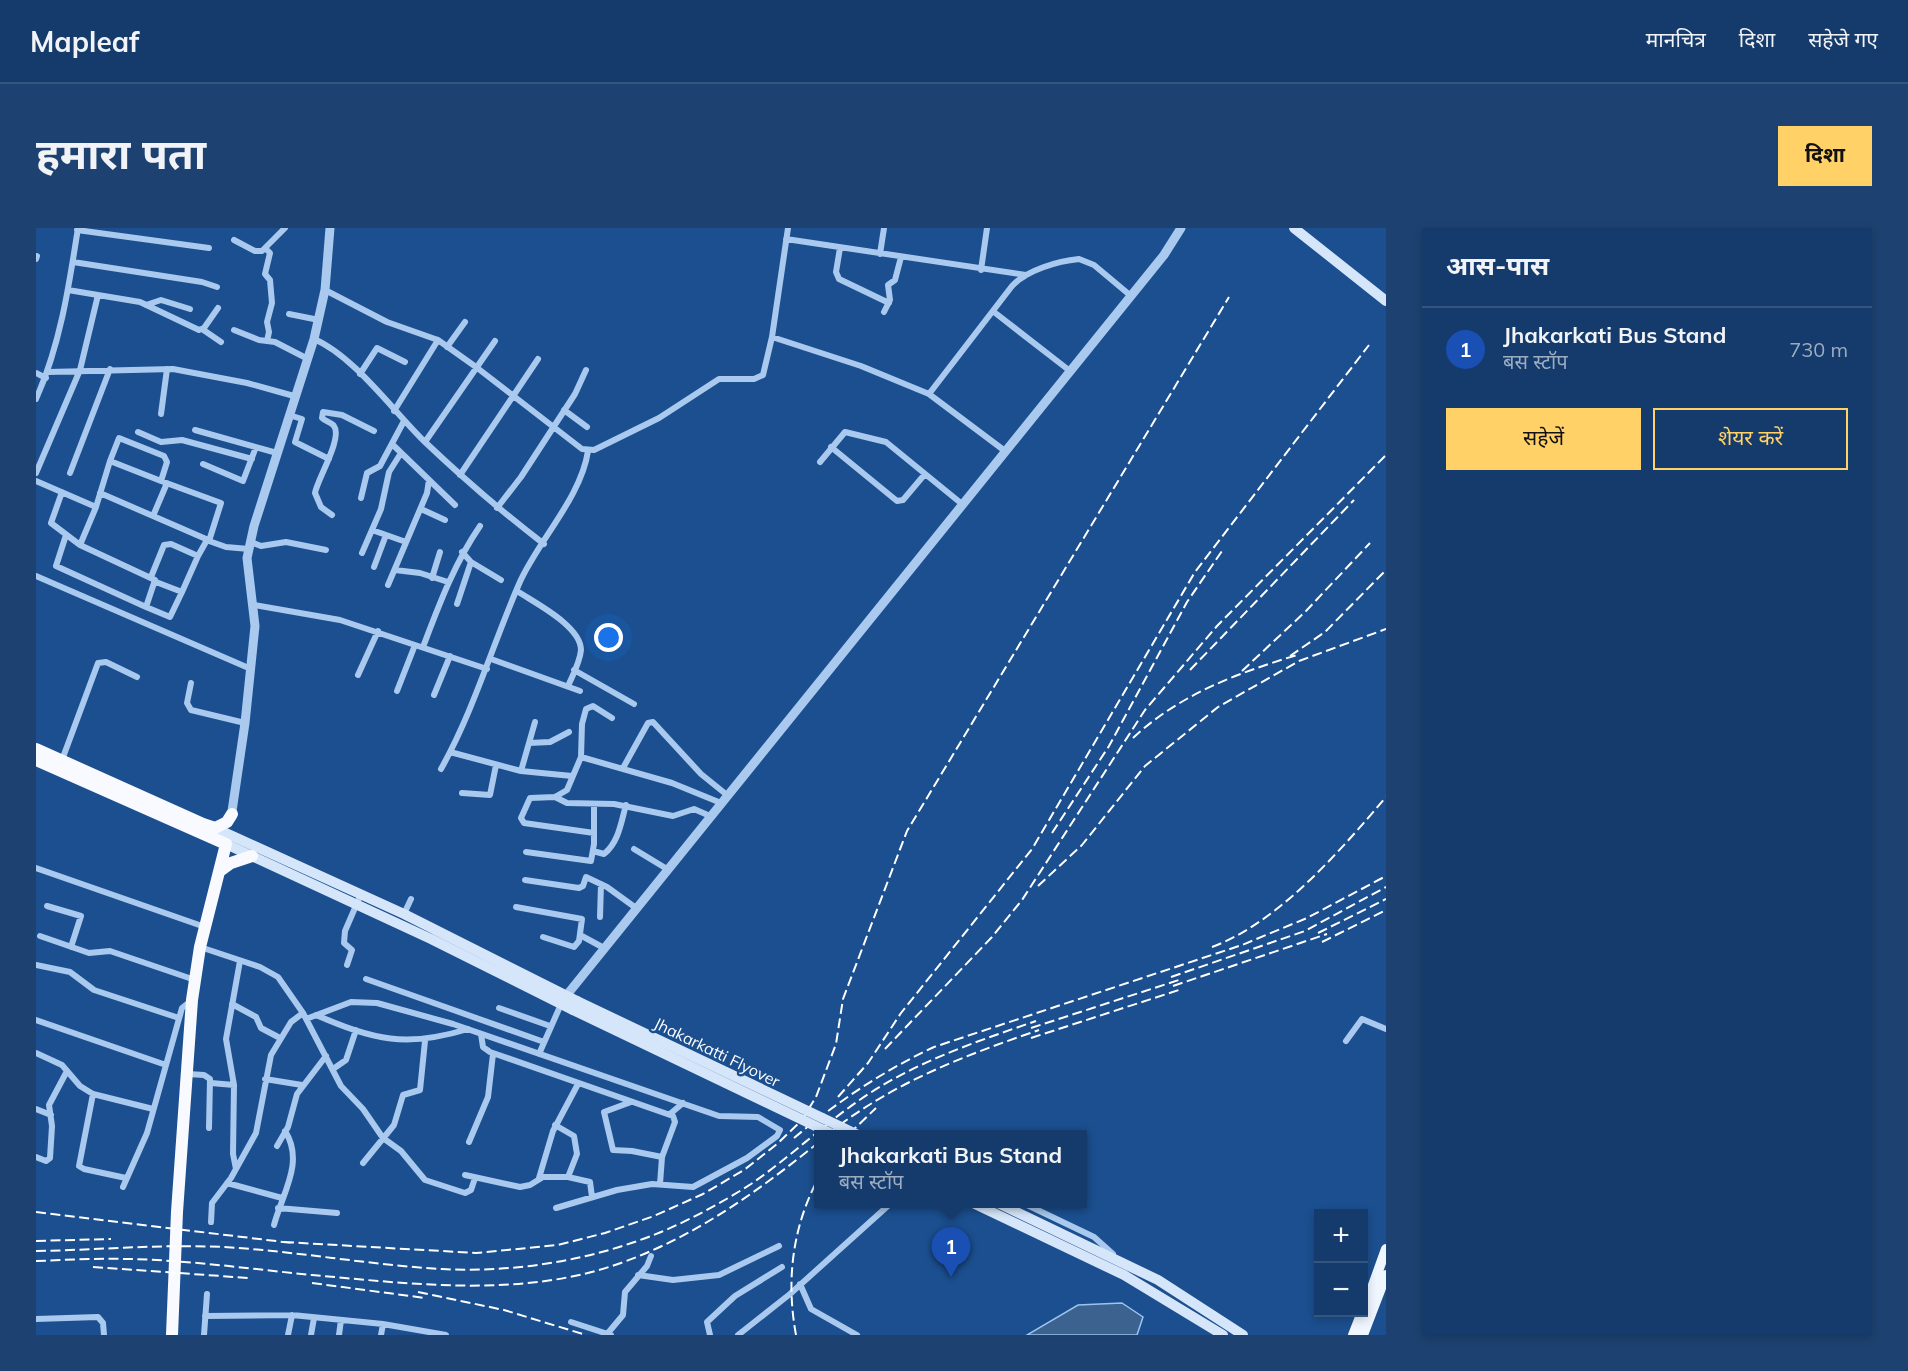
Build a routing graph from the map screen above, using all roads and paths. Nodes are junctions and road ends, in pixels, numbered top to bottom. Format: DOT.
graph roads {
  1 [pos="285,228"];
  2 [pos="330,228"];
  3 [pos="788,228"];
  4 [pos="884,228"];
  5 [pos="987,228"];
  6 [pos="1181,228"];
  7 [pos="1294,228"];
  8 [pos="77,229"];
  9 [pos="786,239"];
  10 [pos="234,240"];
  11 [pos="209,248"];
  12 [pos="840,248"];
  13 [pos="266,249"];
  14 [pos="880,254"];
  15 [pos="901,258"];
  16 [pos="73,262"];
  17 [pos="981,270"];
  18 [pos="1028,275"];
  19 [pos="217,287"];
  20 [pos="68,290"];
  21 [pos="325,290"];
  22 [pos="98,295"];
  23 [pos="1131,296"];
  24 [pos="1386,301"];
  25 [pos="889,303"];
  26 [pos="146,305"];
  27 [pos="218,308"];
  28 [pos="190,309"];
  29 [pos="884,312"];
  30 [pos="994,312"];
  31 [pos="289,314"];
  32 [pos="319,320"];
  33 [pos="465,322"];
  34 [pos="202,329"];
  35 [pos="234,330"];
  36 [pos="772,337"];
  37 [pos="314,339"];
  38 [pos="438,340"];
  39 [pos="495,341"];
  40 [pos="221,342"];
  41 [pos="267,342"];
  42 [pos="447,347"];
  43 [pos="308,359"];
  44 [pos="538,359"];
  45 [pos="405,362"];
  46 [pos="476,367"];
  47 [pos="110,369"];
  48 [pos="167,369"];
  49 [pos="80,370"];
  50 [pos="586,370"];
  51 [pos="1070,371"];
  52 [pos="36,373"];
  53 [pos="360,374"];
  54 [pos="47,375"];
  55 [pos="929,394"];
  56 [pos="294,396"];
  57 [pos="515,396"];
  58 [pos="36,399"];
  59 [pos="564,410"];
  60 [pos="394,411"];
  61 [pos="161,414"];
  62 [pos="289,415"];
  63 [pos="404,421"];
  64 [pos="553,425"];
  65 [pos="587,427"];
  66 [pos="195,430"];
  67 [pos="374,431"];
  68 [pos="138,432"];
  69 [pos="425,442"];
  70 [pos="392,444"];
  71 [pos="256,447"];
  72 [pos="831,447"];
  73 [pos="588,451"];
  74 [pos="1005,451"];
  75 [pos="277,453"];
  76 [pos="401,453"];
  77 [pos="252,459"];
  78 [pos="329,459"];
  79 [pos="110,461"];
  80 [pos="819,462"];
  81 [pos="203,464"];
  82 [pos="36,473"];
  83 [pos="70,473"];
  84 [pos="925,474"];
  85 [pos="460,475"];
  86 [pos="429,480"];
  87 [pos="36,481"];
  88 [pos="164,482"];
  89 [pos="62,492"];
  90 [pos="100,493"];
  91 [pos="361,498"];
  92 [pos="962,504"];
  93 [pos="455,505"];
  94 [pos="96,507"];
  95 [pos="497,508"];
  96 [pos="421,509"];
  97 [pos="332,515"];
  98 [pos="153,516"];
  99 [pos="445,520"];
  100 [pos="480,526"];
  101 [pos="372,530"];
  102 [pos="66,535"];
  103 [pos="386,535"];
  104 [pos="208,540"];
  105 [pos="406,542"];
  106 [pos="544,544"];
  107 [pos="80,545"];
  108 [pos="250,545"];
  109 [pos="326,550"];
  110 [pos="440,552"];
  111 [pos="462,552"];
  112 [pos="362,553"];
  113 [pos="198,556"];
  114 [pos="471,562"];
  115 [pos="374,567"];
  116 [pos="395,570"];
  117 [pos="36,576"];
  118 [pos="432,578"];
  119 [pos="154,580"];
  120 [pos="501,580"];
  121 [pos="448,582"];
  122 [pos="388,585"];
  123 [pos="517,591"];
  124 [pos="182,592"];
  125 [pos="457,604"];
  126 [pos="254,605"];
  127 [pos="146,607"];
  128 [pos="378,632"];
  129 [pos="415,645"];
  130 [pos="423,648"];
  131 [pos="450,656"];
  132 [pos="491,659"];
  133 [pos="251,669"];
  134 [pos="487,669"];
  135 [pos="574,670"];
  136 [pos="358,675"];
  137 [pos="137,677"];
  138 [pos="191,683"];
  139 [pos="568,686"];
  140 [pos="397,691"];
  141 [pos="580,691"];
  142 [pos="434,695"];
  143 [pos="634,704"];
  144 [pos="612,718"];
  145 [pos="535,722"];
  146 [pos="245,723"];
  147 [pos="569,732"];
  148 [pos="529,743"];
  149 [pos="36,749"];
  150 [pos="450,752"];
  151 [pos="581,757"];
  152 [pos="36,760"];
  153 [pos="62,760"];
  154 [pos="496,765"];
  155 [pos="623,768"];
  156 [pos="441,769"];
  157 [pos="520,771"];
  158 [pos="78,773"];
  159 [pos="572,777"];
  160 [pos="94,781"];
  161 [pos="462,793"];
  162 [pos="555,797"];
  163 [pos="724,799"];
  164 [pos="594,804"];
  165 [pos="626,805"];
  166 [pos="232,814"];
  167 [pos="710,816"];
  168 [pos="209,826"];
  169 [pos="594,833"];
  170 [pos="227,838"];
  171 [pos="634,849"];
  172 [pos="593,851"];
  173 [pos="526,852"];
  174 [pos="252,856"];
  175 [pos="36,868"];
  176 [pos="667,869"];
  177 [pos="220,871"];
  178 [pos="525,880"];
  179 [pos="602,884"];
  180 [pos="359,899"];
  181 [pos="411,899"];
  182 [pos="47,906"];
  183 [pos="516,907"];
  184 [pos="636,908"];
  185 [pos="404,914"];
  186 [pos="600,917"];
  187 [pos="205,927"];
  188 [pos="580,935"];
  189 [pos="40,936"];
  190 [pos="543,937"];
  191 [pos="71,947"];
  192 [pos="200,947"];
  193 [pos="604,948"];
  194 [pos="240,961"];
  195 [pos="36,965"];
  196 [pos="347,965"];
  197 [pos="366,979"];
  198 [pos="195,980"];
  199 [pos="192,1000"];
  200 [pos="563,1000"];
  201 [pos="232,1004"];
  202 [pos="575,1006"];
  203 [pos="499,1008"];
  204 [pos="316,1015"];
  205 [pos="305,1016"];
  206 [pos="179,1018"];
  207 [pos="36,1020"];
  208 [pos="550,1026"];
  209 [pos="468,1029"];
  210 [pos="1386,1029"];
  211 [pos="356,1030"];
  212 [pos="481,1034"];
  213 [pos="280,1038"];
  214 [pos="425,1041"];
  215 [pos="1346,1041"];
  216 [pos="544,1042"];
  217 [pos="36,1053"];
  218 [pos="493,1054"];
  219 [pos="539,1054"];
  220 [pos="326,1056"];
  221 [pos="166,1065"];
  222 [pos="333,1068"];
  223 [pos="67,1071"];
  224 [pos="188,1074"];
  225 [pos="265,1079"];
  226 [pos="211,1083"];
  227 [pos="578,1084"];
  228 [pos="234,1085"];
  229 [pos="302,1085"];
  230 [pos="93,1094"];
  231 [pos="632,1102"];
  232 [pos="683,1103"];
  233 [pos="36,1109"];
  234 [pos="153,1109"];
  235 [pos="670,1114"];
  236 [pos="51,1115"];
  237 [pos="555,1125"];
  238 [pos="209,1128"];
  239 [pos="824,1130"];
  240 [pos="847,1130"];
  241 [pos="285,1131"];
  242 [pos="383,1138"];
  243 [pos="469,1142"];
  244 [pos="277,1146"];
  245 [pos="36,1157"];
  246 [pos="662,1157"];
  247 [pos="363,1163"];
  248 [pos="236,1169"];
  249 [pos="465,1175"];
  250 [pos="568,1177"];
  251 [pos="126,1178"];
  252 [pos="475,1178"];
  253 [pos="539,1178"];
  254 [pos="227,1183"];
  255 [pos="660,1184"];
  256 [pos="123,1187"];
  257 [pos="592,1197"];
  258 [pos="282,1198"];
  259 [pos="278,1208"];
  260 [pos="556,1208"];
  261 [pos="884,1208"];
  262 [pos="985,1208"];
  263 [pos="1010,1208"];
  264 [pos="1034,1208"];
  265 [pos="338,1213"];
  266 [pos="211,1222"];
  267 [pos="274,1226"];
  268 [pos="779,1246"];
  269 [pos="1386,1249"];
  270 [pos="651,1256"];
  271 [pos="1118,1259"];
  272 [pos="782,1267"];
  273 [pos="638,1275"];
  274 [pos="1386,1275"];
  275 [pos="800,1284"];
  276 [pos="207,1294"];
  277 [pos="1368,1298"];
  278 [pos="205,1316"];
  279 [pos="292,1316"];
  280 [pos="1360,1317"];
  281 [pos="314,1318"];
  282 [pos="36,1319"];
  283 [pos="341,1320"];
  284 [pos="571,1322"];
  285 [pos="382,1324"];
  286 [pos="426,1333"];
  287 [pos="610,1334"];
  288 [pos="104,1335"];
  289 [pos="172,1335"];
  290 [pos="204,1335"];
  291 [pos="288,1335"];
  292 [pos="311,1335"];
  293 [pos="339,1335"];
  294 [pos="381,1335"];
  295 [pos="446,1335"];
  296 [pos="710,1335"];
  297 [pos="738,1335"];
  298 [pos="857,1335"];
  299 [pos="1223,1335"];
  300 [pos="1243,1335"];
  301 [pos="1353,1335"];
  302 [pos="1363,1335"];
  1 -- 13 [label="street"];
  2 -- 21 [label="street"];
  3 -- 9 [label="street"];
  4 -- 14 [label="street"];
  5 -- 17 [label="street"];
  6 -- 23 [label="street"];
  7 -- 24 [label="main road"];
  8 -- 11 [label="street"];
  8 -- 16 [label="street"];
  9 -- 12 [label="street"];
  9 -- 36 [label="street"];
  10 -- 13 [label="street"];
  12 -- 14 [label="street"];
  12 -- 25 [label="street"];
  13 -- 41 [label="street"];
  14 -- 15 [label="street"];
  15 -- 17 [label="street"];
  15 -- 25 [label="street"];
  16 -- 19 [label="street"];
  16 -- 20 [label="street"];
  17 -- 18 [label="street"];
  18 -- 23 [label="street"];
  18 -- 30 [label="street"];
  20 -- 22 [label="street"];
  20 -- 54 [label="street"];
  21 -- 32 [label="street"];
  21 -- 38 [label="street"];
  22 -- 26 [label="street"];
  22 -- 49 [label="street"];
  23 -- 51 [label="street"];
  25 -- 29 [label="street"];
  26 -- 28 [label="street"];
  26 -- 34 [label="street"];
  27 -- 34 [label="street"];
  30 -- 51 [label="street"];
  30 -- 55 [label="street"];
  31 -- 32 [label="street"];
  32 -- 37 [label="street"];
  33 -- 42 [label="street"];
  34 -- 40 [label="street"];
  35 -- 41 [label="street"];
  36 -- 55 [label="street"];
  36 -- 73 [label="street"];
  37 -- 43 [label="street"];
  37 -- 53 [label="street"];
  38 -- 42 [label="street"];
  38 -- 60 [label="street"];
  39 -- 46 [label="street"];
  41 -- 43 [label="street"];
  42 -- 46 [label="street"];
  43 -- 56 [label="street"];
  44 -- 57 [label="street"];
  45 -- 53 [label="street"];
  46 -- 57 [label="street"];
  46 -- 69 [label="street"];
  47 -- 48 [label="street"];
  47 -- 49 [label="street"];
  47 -- 83 [label="street"];
  48 -- 56 [label="street"];
  48 -- 61 [label="street"];
  49 -- 54 [label="street"];
  49 -- 82 [label="street"];
  50 -- 59 [label="street"];
  51 -- 74 [label="street"];
  52 -- 54 [label="street"];
  53 -- 60 [label="street"];
  54 -- 58 [label="street"];
  55 -- 74 [label="street"];
  56 -- 62 [label="street"];
  57 -- 64 [label="street"];
  57 -- 85 [label="street"];
  59 -- 64 [label="street"];
  59 -- 65 [label="street"];
  60 -- 63 [label="street"];
  62 -- 75 [label="street"];
  62 -- 78 [label="street"];
  63 -- 69 [label="street"];
  63 -- 70 [label="street"];
  64 -- 73 [label="street"];
  64 -- 95 [label="street"];
  66 -- 71 [label="street"];
  67 -- 78 [label="street"];
  68 -- 77 [label="street"];
  69 -- 85 [label="street"];
  70 -- 76 [label="street"];
  70 -- 91 [label="street"];
  71 -- 75 [label="street"];
  71 -- 77 [label="street"];
  72 -- 80 [label="street"];
  72 -- 84 [label="street"];
  72 -- 84 [label="street"];
  73 -- 106 [label="street"];
  74 -- 92 [label="street"];
  75 -- 108 [label="street"];
  76 -- 86 [label="street"];
  76 -- 101 [label="street"];
  77 -- 81 [label="street"];
  78 -- 97 [label="street"];
  79 -- 88 [label="street"];
  79 -- 88 [label="street"];
  79 -- 90 [label="street"];
  84 -- 92 [label="street"];
  85 -- 95 [label="street"];
  86 -- 93 [label="street"];
  86 -- 96 [label="street"];
  87 -- 89 [label="street"];
  88 -- 98 [label="street"];
  88 -- 104 [label="street"];
  89 -- 94 [label="street"];
  89 -- 102 [label="street"];
  90 -- 94 [label="street"];
  90 -- 98 [label="street"];
  92 -- 163 [label="street"];
  94 -- 107 [label="street"];
  95 -- 106 [label="street"];
  96 -- 99 [label="street"];
  96 -- 105 [label="street"];
  98 -- 104 [label="street"];
  100 -- 111 [label="street"];
  101 -- 103 [label="street"];
  101 -- 112 [label="street"];
  102 -- 107 [label="street"];
  102 -- 127 [label="street"];
  103 -- 105 [label="street"];
  103 -- 115 [label="street"];
  104 -- 108 [label="street"];
  104 -- 113 [label="street"];
  105 -- 116 [label="street"];
  106 -- 123 [label="street"];
  107 -- 119 [label="street"];
  108 -- 109 [label="street"];
  108 -- 126 [label="street"];
  110 -- 118 [label="street"];
  111 -- 114 [label="street"];
  111 -- 121 [label="street"];
  113 -- 119 [label="street"];
  113 -- 124 [label="street"];
  114 -- 120 [label="street"];
  114 -- 125 [label="street"];
  116 -- 118 [label="street"];
  116 -- 122 [label="street"];
  117 -- 133 [label="street"];
  118 -- 121 [label="street"];
  119 -- 124 [label="street"];
  119 -- 127 [label="street"];
  121 -- 130 [label="street"];
  123 -- 132 [label="street"];
  123 -- 135 [label="street"];
  124 -- 127 [label="street"];
  126 -- 128 [label="street"];
  126 -- 133 [label="street"];
  128 -- 129 [label="street"];
  128 -- 136 [label="street"];
  129 -- 130 [label="street"];
  129 -- 140 [label="street"];
  130 -- 131 [label="street"];
  131 -- 134 [label="street"];
  131 -- 142 [label="street"];
  132 -- 134 [label="street"];
  132 -- 139 [label="street"];
  133 -- 146 [label="street"];
  134 -- 150 [label="street"];
  135 -- 139 [label="street"];
  135 -- 143 [label="street"];
  137 -- 153 [label="street"];
  138 -- 146 [label="street"];
  139 -- 141 [label="street"];
  144 -- 151 [label="street"];
  145 -- 148 [label="street"];
  146 -- 166 [label="street"];
  147 -- 148 [label="street"];
  148 -- 157 [label="street"];
  149 -- 153 [label="highway"];
  150 -- 154 [label="street"];
  150 -- 156 [label="street"];
  151 -- 155 [label="street"];
  151 -- 159 [label="street"];
  152 -- 158 [label="highway"];
  153 -- 158 [label="highway"];
  154 -- 157 [label="street"];
  154 -- 161 [label="street"];
  155 -- 163 [label="street"];
  155 -- 163 [label="street"];
  157 -- 159 [label="street"];
  158 -- 160 [label="highway"];
  159 -- 162 [label="street"];
  160 -- 168 [label="highway"];
  160 -- 170 [label="highway"];
  162 -- 164 [label="street"];
  162 -- 169 [label="street"];
  163 -- 167 [label="street"];
  164 -- 165 [label="street"];
  164 -- 169 [label="street"];
  165 -- 167 [label="street"];
  165 -- 172 [label="street"];
  166 -- 168 [label="highway"];
  166 -- 170 [label="street"];
  167 -- 176 [label="street"];
  168 -- 170 [label="main road"];
  169 -- 172 [label="street"];
  170 -- 174 [label="main road"];
  170 -- 177 [label="highway"];
  170 -- 180 [label="main road"];
  171 -- 176 [label="street"];
  172 -- 173 [label="street"];
  174 -- 177 [label="highway"];
  174 -- 180 [label="main road"];
  175 -- 187 [label="street"];
  176 -- 184 [label="street"];
  177 -- 187 [label="highway"];
  178 -- 179 [label="street"];
  179 -- 184 [label="street"];
  179 -- 186 [label="street"];
  180 -- 185 [label="main road"];
  180 -- 196 [label="street"];
  180 -- 200 [label="main road"];
  181 -- 185 [label="street"];
  182 -- 191 [label="street"];
  183 -- 188 [label="street"];
  184 -- 193 [label="street"];
  185 -- 200 [label="main road"];
  187 -- 192 [label="highway"];
  188 -- 190 [label="street"];
  188 -- 193 [label="street"];
  189 -- 191 [label="street"];
  191 -- 198 [label="street"];
  192 -- 194 [label="street"];
  192 -- 198 [label="highway"];
  193 -- 200 [label="street"];
  194 -- 201 [label="street"];
  194 -- 205 [label="street"];
  195 -- 206 [label="street"];
  197 -- 216 [label="street"];
  198 -- 199 [label="highway"];
  199 -- 206 [label="street"];
  199 -- 224 [label="highway"];
  200 -- 202 [label="main road, Jhakarkatti Flyover"];
  200 -- 208 [label="street"];
  201 -- 213 [label="street"];
  201 -- 228 [label="street"];
  202 -- 239 [label="main road, Jhakarkatti Flyover, bridge"];
  202 -- 240 [label="main road, Jhakarkatti Flyover, bridge"];
  203 -- 208 [label="street"];
  204 -- 205 [label="street"];
  204 -- 209 [label="street"];
  204 -- 211 [label="street"];
  205 -- 213 [label="street"];
  205 -- 220 [label="street"];
  206 -- 221 [label="street"];
  207 -- 221 [label="street"];
  208 -- 216 [label="street"];
  209 -- 212 [label="street"];
  209 -- 214 [label="street"];
  210 -- 215 [label="street"];
  211 -- 214 [label="street"];
  211 -- 222 [label="street"];
  212 -- 218 [label="street"];
  212 -- 219 [label="street"];
  213 -- 225 [label="street"];
  214 -- 242 [label="street"];
  216 -- 219 [label="street"];
  217 -- 223 [label="street"];
  218 -- 227 [label="street"];
  218 -- 243 [label="street"];
  219 -- 232 [label="street"];
  220 -- 222 [label="street"];
  220 -- 229 [label="street"];
  221 -- 234 [label="street"];
  222 -- 242 [label="street"];
  223 -- 230 [label="street"];
  223 -- 236 [label="street"];
  224 -- 226 [label="street"];
  224 -- 289 [label="highway"];
  225 -- 229 [label="street"];
  225 -- 248 [label="street"];
  226 -- 228 [label="street"];
  226 -- 238 [label="street"];
  227 -- 231 [label="street"];
  227 -- 237 [label="street"];
  228 -- 248 [label="street"];
  229 -- 241 [label="street"];
  230 -- 234 [label="street"];
  230 -- 251 [label="street"];
  231 -- 235 [label="street"];
  231 -- 246 [label="street"];
  232 -- 235 [label="street"];
  232 -- 255 [label="street"];
  233 -- 236 [label="street"];
  234 -- 251 [label="street"];
  235 -- 246 [label="street"];
  236 -- 245 [label="street"];
  237 -- 250 [label="street"];
  237 -- 253 [label="street"];
  241 -- 244 [label="street"];
  241 -- 258 [label="street"];
  242 -- 247 [label="street"];
  242 -- 252 [label="street"];
  246 -- 255 [label="street"];
  248 -- 254 [label="street"];
  249 -- 252 [label="street"];
  250 -- 253 [label="street"];
  250 -- 257 [label="street"];
  251 -- 256 [label="street"];
  252 -- 253 [label="street"];
  254 -- 258 [label="street"];
  254 -- 266 [label="street"];
  255 -- 257 [label="street"];
  257 -- 260 [label="street"];
  258 -- 259 [label="street"];
  259 -- 265 [label="street"];
  259 -- 267 [label="street"];
  261 -- 275 [label="street"];
  262 -- 299 [label="main road"];
  263 -- 271 [label="main road"];
  264 -- 271 [label="street"];
  268 -- 273 [label="street"];
  269 -- 277 [label="main road"];
  270 -- 273 [label="street"];
  271 -- 300 [label="main road"];
  272 -- 296 [label="street"];
  273 -- 287 [label="street"];
  274 -- 302 [label="main road"];
  275 -- 297 [label="street"];
  275 -- 298 [label="street"];
  276 -- 278 [label="street"];
  278 -- 279 [label="street"];
  278 -- 290 [label="street"];
  279 -- 281 [label="street"];
  279 -- 291 [label="street"];
  280 -- 301 [label="main road"];
  281 -- 283 [label="street"];
  281 -- 292 [label="street"];
  282 -- 288 [label="street"];
  283 -- 285 [label="street"];
  283 -- 293 [label="street"];
  284 -- 287 [label="street"];
  285 -- 286 [label="street"];
  285 -- 294 [label="street"];
  286 -- 295 [label="street"];
}
